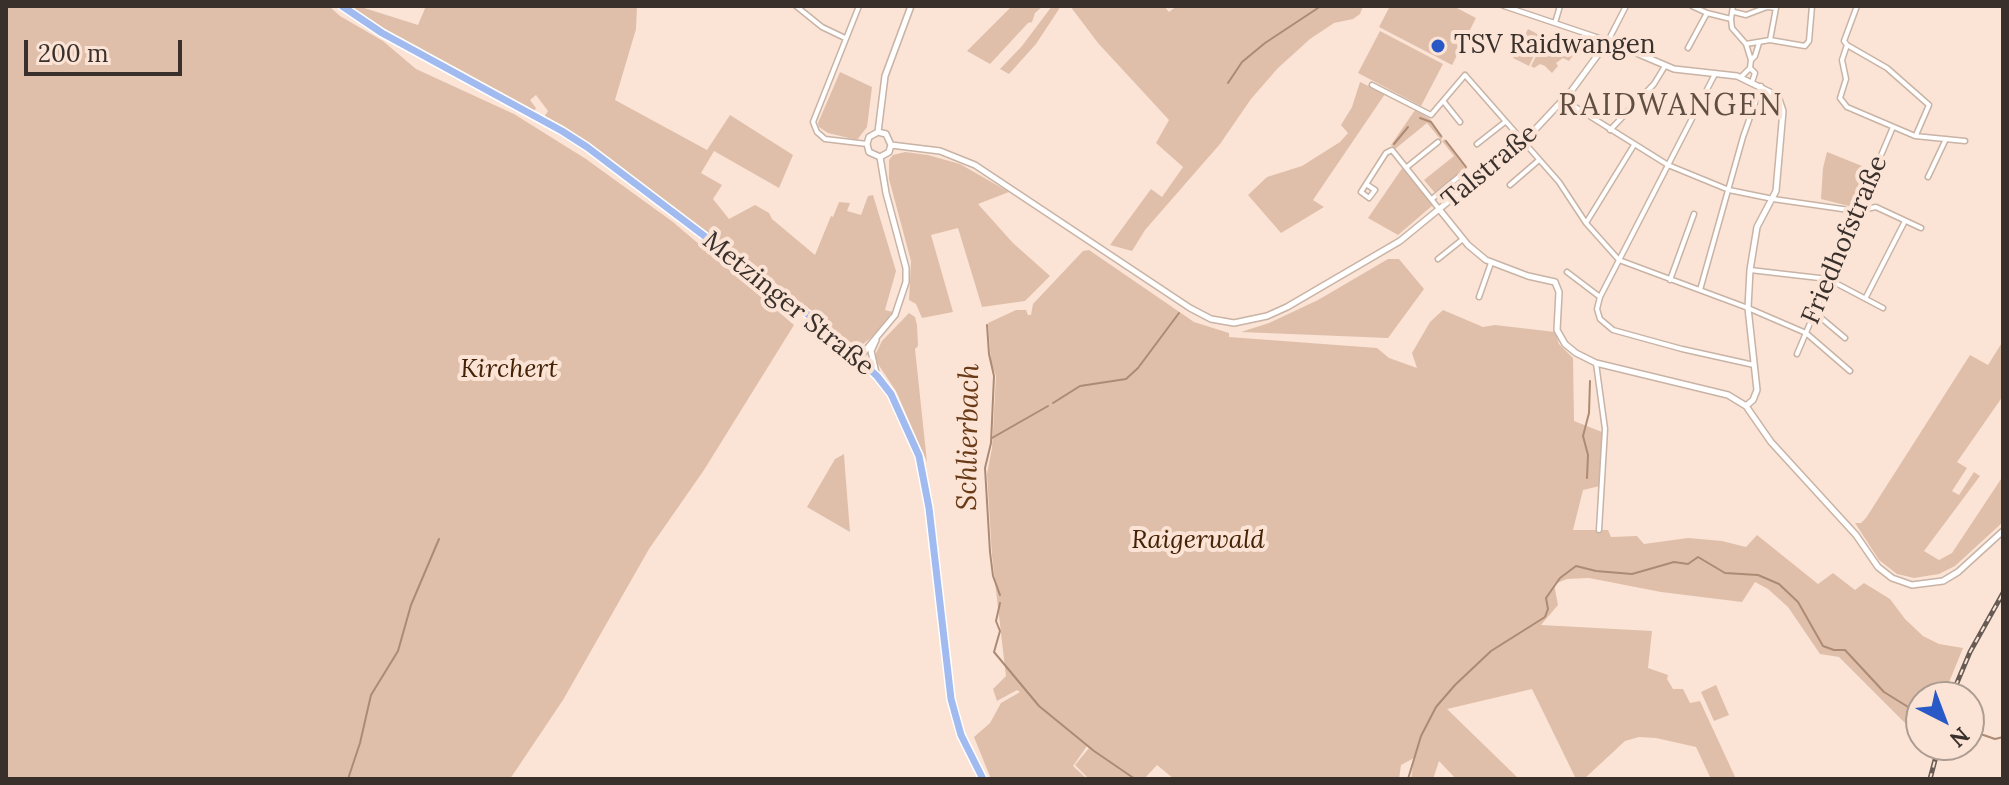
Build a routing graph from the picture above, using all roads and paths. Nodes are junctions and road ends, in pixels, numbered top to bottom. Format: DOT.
graph roads {
  1 [pos="342,6"];
  2 [pos="796,6"];
  3 [pos="859,6"];
  4 [pos="911,6"];
  5 [pos="1507,6"];
  6 [pos="1560,6"];
  7 [pos="1626,6"];
  8 [pos="1692,6"];
  9 [pos="1812,6"];
  10 [pos="1857,6"];
  11 [pos="1733,9"];
  12 [pos="1707,13"];
  13 [pos="1731,19"];
  14 [pos="1555,23"];
  15 [pos="845,38"];
  16 [pos="1770,40"];
  17 [pos="1608,41"];
  18 [pos="1759,43"];
  19 [pos="1746,44"];
  20 [pos="1847,45"];
  21 [pos="1688,48"];
  22 [pos="1751,60"];
  23 [pos="1665,66"];
  24 [pos="1750,68"];
  25 [pos="1715,74"];
  26 [pos="1741,77"];
  27 [pos="1752,82"];
  28 [pos="1372,85"];
  29 [pos="1761,86"];
  30 [pos="1564,100"];
  31 [pos="1444,102"];
  32 [pos="1460,122"];
  33 [pos="1505,122"];
  34 [pos="1893,127"];
  35 [pos="1610,130"];
  36 [pos="878,132"];
  37 [pos="1915,136"];
  38 [pos="1946,139"];
  39 [pos="1965,141"];
  40 [pos="1438,142"];
  41 [pos="1522,142"];
  42 [pos="867,144"];
  43 [pos="1477,144"];
  44 [pos="891,145"];
  45 [pos="1634,145"];
  46 [pos="880,157"];
  47 [pos="1539,160"];
  48 [pos="1668,165"];
  49 [pos="1407,167"];
  50 [pos="1462,174"];
  51 [pos="1928,177"];
  52 [pos="1366,184"];
  53 [pos="1510,185"];
  54 [pos="1729,190"];
  55 [pos="1432,199"];
  56 [pos="1773,199"];
  57 [pos="1439,209"];
  58 [pos="1856,211"];
  59 [pos="1694,214"];
  60 [pos="1905,221"];
  61 [pos="1586,223"];
  62 [pos="1921,228"];
  63 [pos="1463,239"];
  64 [pos="1438,259"];
  65 [pos="1619,260"];
  66 [pos="1491,263"];
  67 [pos="1750,270"];
  68 [pos="1567,272"];
  69 [pos="1828,279"];
  70 [pos="1670,280"];
  71 [pos="1700,290"];
  72 [pos="1479,297"];
  73 [pos="1600,297"];
  74 [pos="1865,298"];
  75 [pos="1748,308"];
  76 [pos="1883,308"];
  77 [pos="1814,312"];
  78 [pos="1806,333"];
  79 [pos="878,336"];
  80 [pos="1845,338"];
  81 [pos="1797,354"];
  82 [pos="859,358"];
  83 [pos="1596,363"];
  84 [pos="1756,365"];
  85 [pos="1850,371"];
  86 [pos="877,376"];
  87 [pos="1746,406"];
  88 [pos="1599,530"];
  89 [pos="2003,531"];
  90 [pos="983,779"];
  1 -- 82 [label="main road, Metzinger Straße"];
  2 -- 15 [label="street"];
  3 -- 15 [label="street"];
  4 -- 36 [label="street"];
  5 -- 14 [label="street"];
  6 -- 14 [label="street"];
  7 -- 17 [label="street, Talstraße"];
  8 -- 12 [label="street"];
  9 -- 16 [label="street"];
  10 -- 20 [label="street"];
  11 -- 13 [label="street"];
  11 -- 16 [label="street"];
  12 -- 13 [label="street"];
  12 -- 21 [label="street"];
  13 -- 19 [label="street"];
  14 -- 17 [label="street"];
  15 -- 42 [label="street"];
  16 -- 18 [label="street"];
  17 -- 23 [label="street"];
  17 -- 30 [label="street, Talstraße"];
  18 -- 19 [label="street"];
  18 -- 22 [label="street"];
  19 -- 22 [label="street"];
  20 -- 34 [label="street"];
  20 -- 37 [label="street"];
  22 -- 24 [label="street"];
  23 -- 25 [label="street"];
  23 -- 35 [label="street"];
  24 -- 26 [label="street"];
  24 -- 27 [label="street"];
  25 -- 26 [label="street"];
  25 -- 48 [label="street"];
  26 -- 27 [label="street"];
  27 -- 29 [label="street"];
  28 -- 31 [label="street"];
  29 -- 54 [label="street"];
  29 -- 56 [label="street"];
  30 -- 35 [label="street"];
  30 -- 41 [label="street, Talstraße"];
  31 -- 32 [label="street"];
  31 -- 33 [label="street"];
  33 -- 41 [label="street"];
  33 -- 43 [label="street"];
  34 -- 37 [label="street"];
  34 -- 58 [label="street, Friedhofstraße"];
  35 -- 45 [label="street"];
  36 -- 42 [label="street"];
  36 -- 44 [label="street"];
  37 -- 38 [label="street"];
  38 -- 39 [label="street"];
  38 -- 51 [label="street"];
  40 -- 49 [label="street"];
  41 -- 47 [label="street"];
  41 -- 57 [label="street, Talstraße"];
  42 -- 46 [label="street"];
  44 -- 46 [label="street"];
  44 -- 57 [label="street, Talstraße"];
  45 -- 48 [label="street"];
  45 -- 61 [label="street"];
  46 -- 79 [label="street"];
  47 -- 53 [label="street"];
  47 -- 61 [label="street"];
  48 -- 54 [label="street"];
  48 -- 65 [label="street"];
  49 -- 52 [label="street"];
  49 -- 55 [label="street"];
  50 -- 55 [label="street"];
  54 -- 56 [label="street"];
  54 -- 71 [label="street"];
  55 -- 57 [label="street"];
  56 -- 58 [label="street"];
  56 -- 67 [label="street"];
  57 -- 63 [label="street"];
  58 -- 60 [label="street"];
  58 -- 69 [label="street, Friedhofstraße"];
  59 -- 70 [label="street"];
  60 -- 62 [label="street"];
  60 -- 74 [label="street"];
  61 -- 65 [label="street"];
  63 -- 64 [label="street"];
  63 -- 66 [label="street"];
  65 -- 70 [label="street"];
  65 -- 73 [label="street"];
  66 -- 72 [label="street"];
  66 -- 83 [label="street"];
  67 -- 69 [label="street"];
  67 -- 75 [label="street"];
  68 -- 73 [label="street"];
  69 -- 74 [label="street"];
  69 -- 77 [label="street, Friedhofstraße"];
  70 -- 71 [label="street"];
  71 -- 75 [label="street"];
  73 -- 84 [label="street"];
  74 -- 76 [label="street"];
  75 -- 78 [label="street"];
  75 -- 84 [label="street"];
  77 -- 78 [label="street, Friedhofstraße"];
  77 -- 80 [label="street"];
  78 -- 81 [label="street, Friedhofstraße"];
  78 -- 85 [label="street"];
  79 -- 82 [label="street"];
  79 -- 86 [label="street"];
  82 -- 86 [label="main road, Metzinger Straße"];
  83 -- 87 [label="street"];
  83 -- 88 [label="street"];
  84 -- 87 [label="street"];
  86 -- 90 [label="main road, Metzinger Straße"];
  87 -- 89 [label="street"];
}
